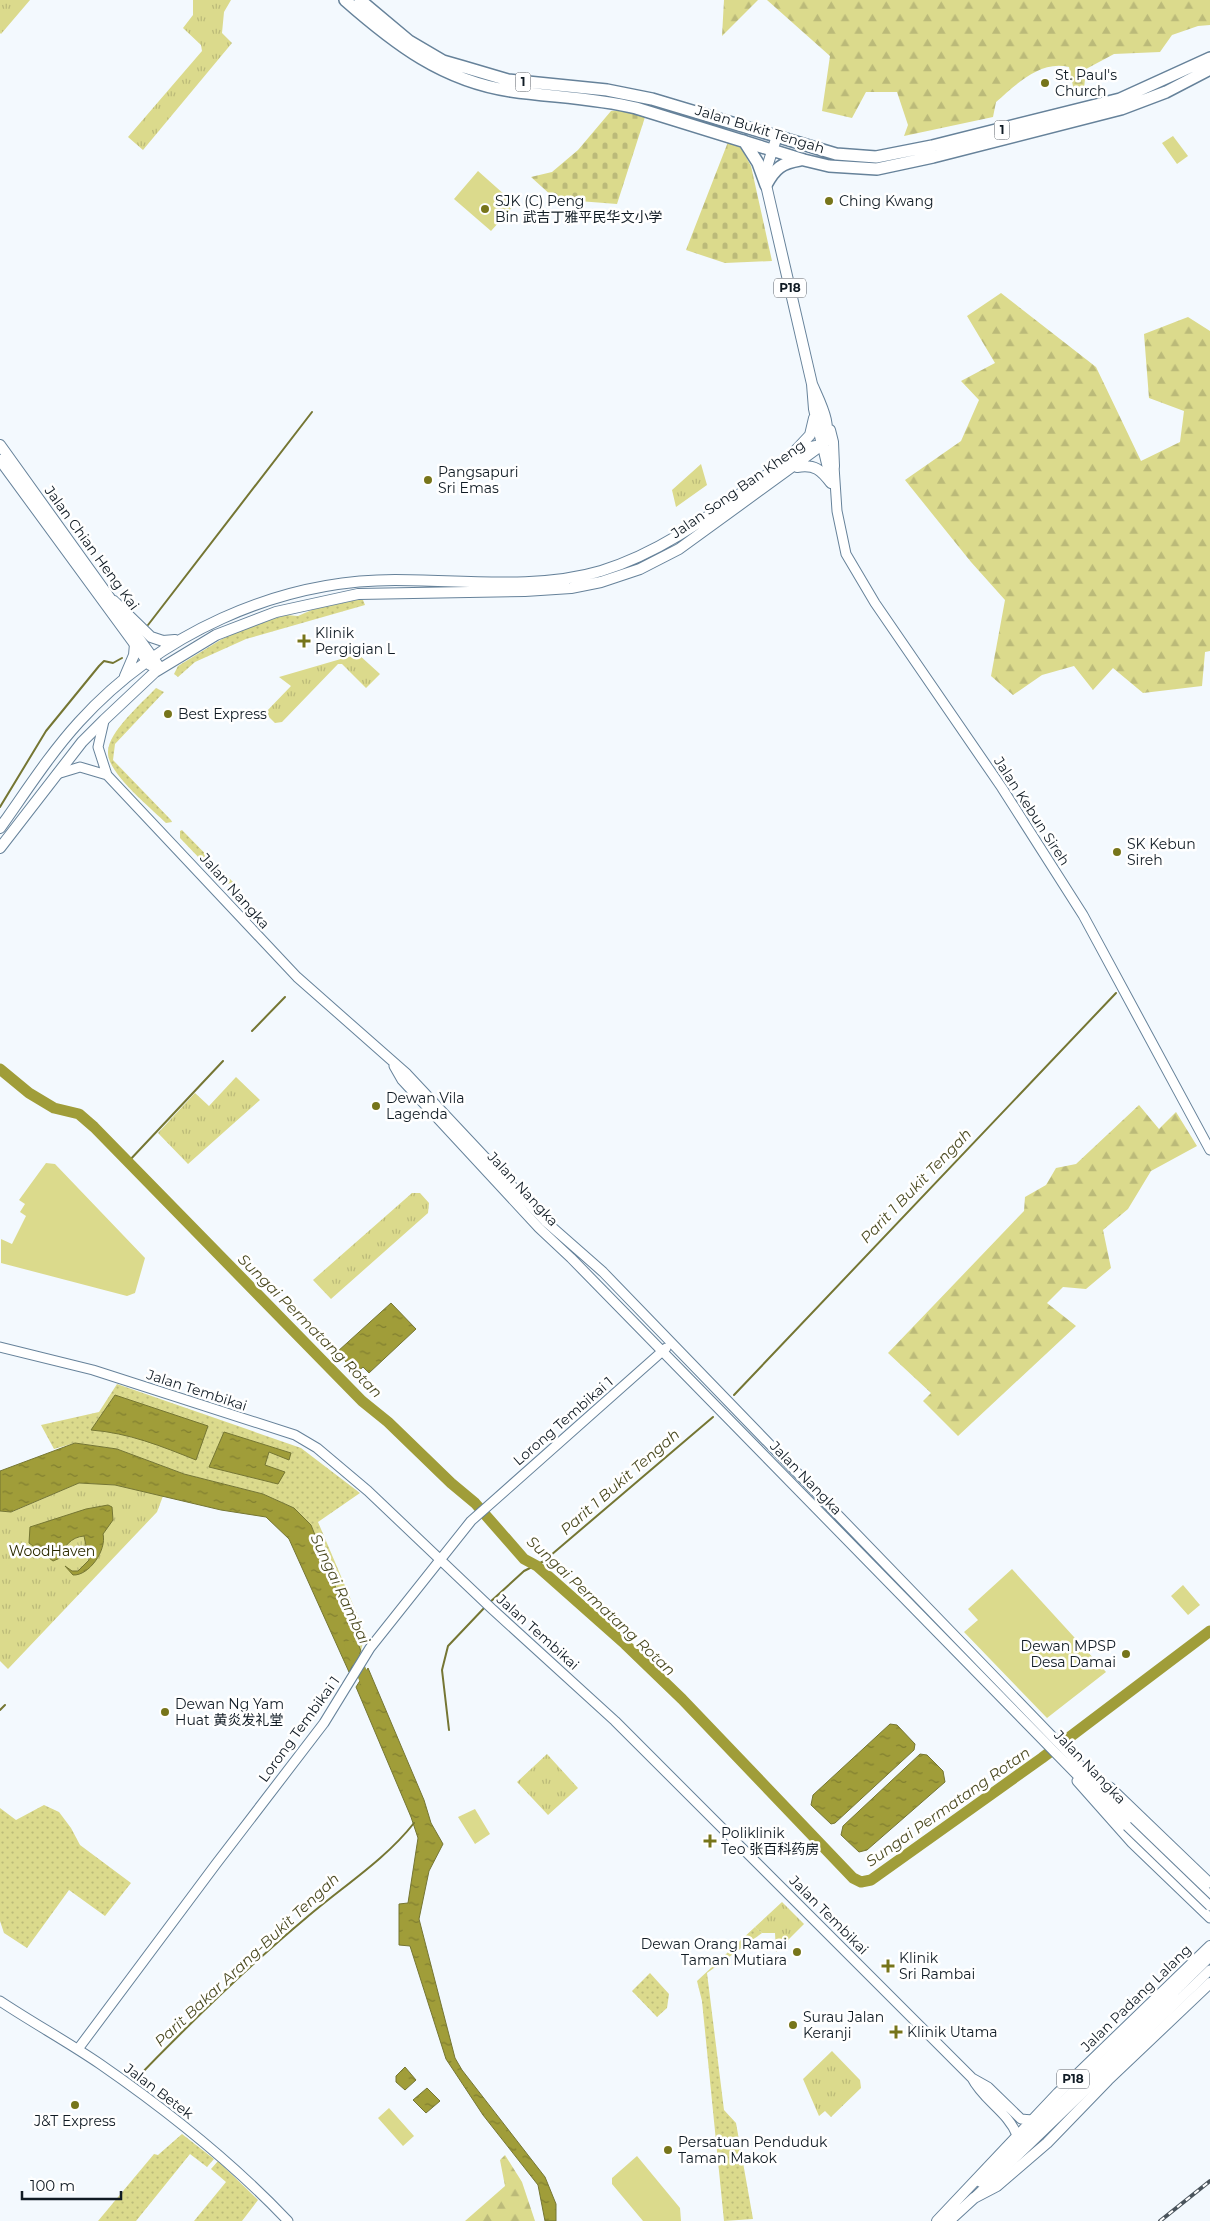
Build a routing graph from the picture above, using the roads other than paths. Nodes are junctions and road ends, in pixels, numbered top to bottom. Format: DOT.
graph roads {
  1 [pos="345,0"];
  2 [pos="360,0"];
  3 [pos="1210,58"];
  4 [pos="1210,69"];
  5 [pos="777,136"];
  6 [pos="744,141"];
  7 [pos="772,149"];
  8 [pos="804,160"];
  9 [pos="766,185"];
  10 [pos="818,407"];
  11 [pos="0,445"];
  12 [pos="822,445"];
  13 [pos="0,460"];
  14 [pos="783,463"];
  15 [pos="834,466"];
  16 [pos="795,468"];
  17 [pos="833,487"];
  18 [pos="114,601"];
  19 [pos="179,639"];
  20 [pos="135,644"];
  21 [pos="150,658"];
  22 [pos="158,670"];
  23 [pos="123,679"];
  24 [pos="104,720"];
  25 [pos="57,774"];
  26 [pos="107,774"];
  27 [pos="0,828"];
  28 [pos="0,848"];
  29 [pos="392,1062"];
  30 [pos="1210,1150"];
  31 [pos="672,1343"];
  32 [pos="0,1347"];
  33 [pos="662,1352"];
  34 [pos="440,1560"];
  35 [pos="1026,1715"];
  36 [pos="1072,1768"];
  37 [pos="1086,1769"];
  38 [pos="1130,1823"];
  39 [pos="1210,1883"];
  40 [pos="1210,1895"];
  41 [pos="1210,1905"];
  42 [pos="1198,1907"];
  43 [pos="1210,1918"];
  44 [pos="1210,1946"];
  45 [pos="1210,1957"];
  46 [pos="1210,1970"];
  47 [pos="1210,1984"];
  48 [pos="0,2001"];
  49 [pos="78,2050"];
  50 [pos="972,2078"];
  51 [pos="1032,2120"];
  52 [pos="1020,2143"];
  53 [pos="974,2198"];
  54 [pos="942,2220"];
  55 [pos="288,2221"];
  1 -- 6 [label="highway, Jalan Bukit Tengah / 1"];
  2 -- 5 [label="highway, Jalan Bukit Tengah / 1"];
  3 -- 5 [label="highway, Jalan Bukit Tengah / 1"];
  4 -- 8 [label="highway, Jalan Bukit Tengah / 1"];
  5 -- 7 [label="main road, Jalan Kebun Sireh / P18"];
  6 -- 7 [label="highway, Jalan Bukit Tengah / 1"];
  6 -- 9 [label="highway"];
  7 -- 8 [label="highway, Jalan Bukit Tengah / 1"];
  7 -- 9 [label="main road, Jalan Kebun Sireh / P18"];
  8 -- 9 [label="highway"];
  9 -- 10 [label="main road, Jalan Kebun Sireh / P18"];
  10 -- 12 [label="main road, Jalan Kebun Sireh / P18"];
  10 -- 14 [label="main road"];
  10 -- 15 [label="main road"];
  11 -- 18 [label="main road, Jalan Chian Heng Kai"];
  12 -- 14 [label="main road, Jalan Song Ban Kheng"];
  12 -- 15 [label="street, Jalan Kebun Sireh / P18"];
  12 -- 16 [label="main road, Jalan Song Ban Kheng"];
  12 -- 17 [label="street, Jalan Kebun Sireh / P18"];
  13 -- 20 [label="main road, Jalan Chian Heng Kai"];
  14 -- 19 [label="main road, Jalan Song Ban Kheng"];
  15 -- 17 [label="street, Jalan Kebun Sireh / P18"];
  16 -- 17 [label="main road"];
  16 -- 22 [label="main road, Jalan Song Ban Kheng"];
  17 -- 30 [label="street, Jalan Kebun Sireh / P18"];
  18 -- 19 [label="main road"];
  18 -- 21 [label="main road, Jalan Chian Heng Kai"];
  19 -- 21 [label="main road, Jalan Song Ban Kheng"];
  20 -- 21 [label="main road, Jalan Chian Heng Kai"];
  20 -- 23 [label="main road"];
  21 -- 22 [label="main road, Jalan Chian Heng Kai"];
  21 -- 23 [label="main road, Jalan Song Ban Kheng"];
  22 -- 24 [label="main road, Jalan Song Ban Kheng"];
  23 -- 27 [label="main road, Jalan Song Ban Kheng"];
  24 -- 25 [label="main road, Jalan Song Ban Kheng"];
  24 -- 26 [label="street, Jalan Nangka"];
  25 -- 26 [label="street"];
  25 -- 28 [label="main road, Jalan Song Ban Kheng"];
  26 -- 29 [label="street, Jalan Nangka"];
  29 -- 31 [label="street, Jalan Nangka"];
  29 -- 33 [label="street, Jalan Nangka"];
  31 -- 33 [label="street, Lorong Tembikai 1"];
  31 -- 35 [label="street, Jalan Nangka"];
  32 -- 34 [label="street, Jalan Tembikai"];
  33 -- 34 [label="street, Lorong Tembikai 1"];
  33 -- 35 [label="street, Jalan Nangka"];
  34 -- 49 [label="street, Lorong Tembikai 1"];
  34 -- 50 [label="street, Jalan Tembikai"];
  35 -- 36 [label="street, Jalan Nangka"];
  35 -- 37 [label="street, Jalan Nangka"];
  36 -- 38 [label="street, Jalan Nangka"];
  36 -- 42 [label="street"];
  37 -- 38 [label="street, Jalan Nangka"];
  37 -- 39 [label="street"];
  38 -- 40 [label="street, Jalan Nangka"];
  38 -- 41 [label="street, Jalan Nangka, bridge"];
  41 -- 42 [label="street"];
  42 -- 43 [label="street"];
  44 -- 51 [label="main road, Jalan Padang Lalang / P18"];
  45 -- 52 [label="street"];
  46 -- 52 [label="street"];
  47 -- 53 [label="main road, Jalan Padang Lalang / P18"];
  48 -- 49 [label="street, Jalan Betek"];
  49 -- 55 [label="street, Jalan Betek"];
  50 -- 51 [label="street, Jalan Tembikai"];
  50 -- 52 [label="street, Jalan Tembikai"];
  51 -- 52 [label="main road, Jalan Padang Lalang / P18"];
  52 -- 53 [label="street"];
  52 -- 54 [label="main road, Jalan Padang Lalang / P18"];
  53 -- 54 [label="main road, Jalan Padang Lalang / P18"];
}
